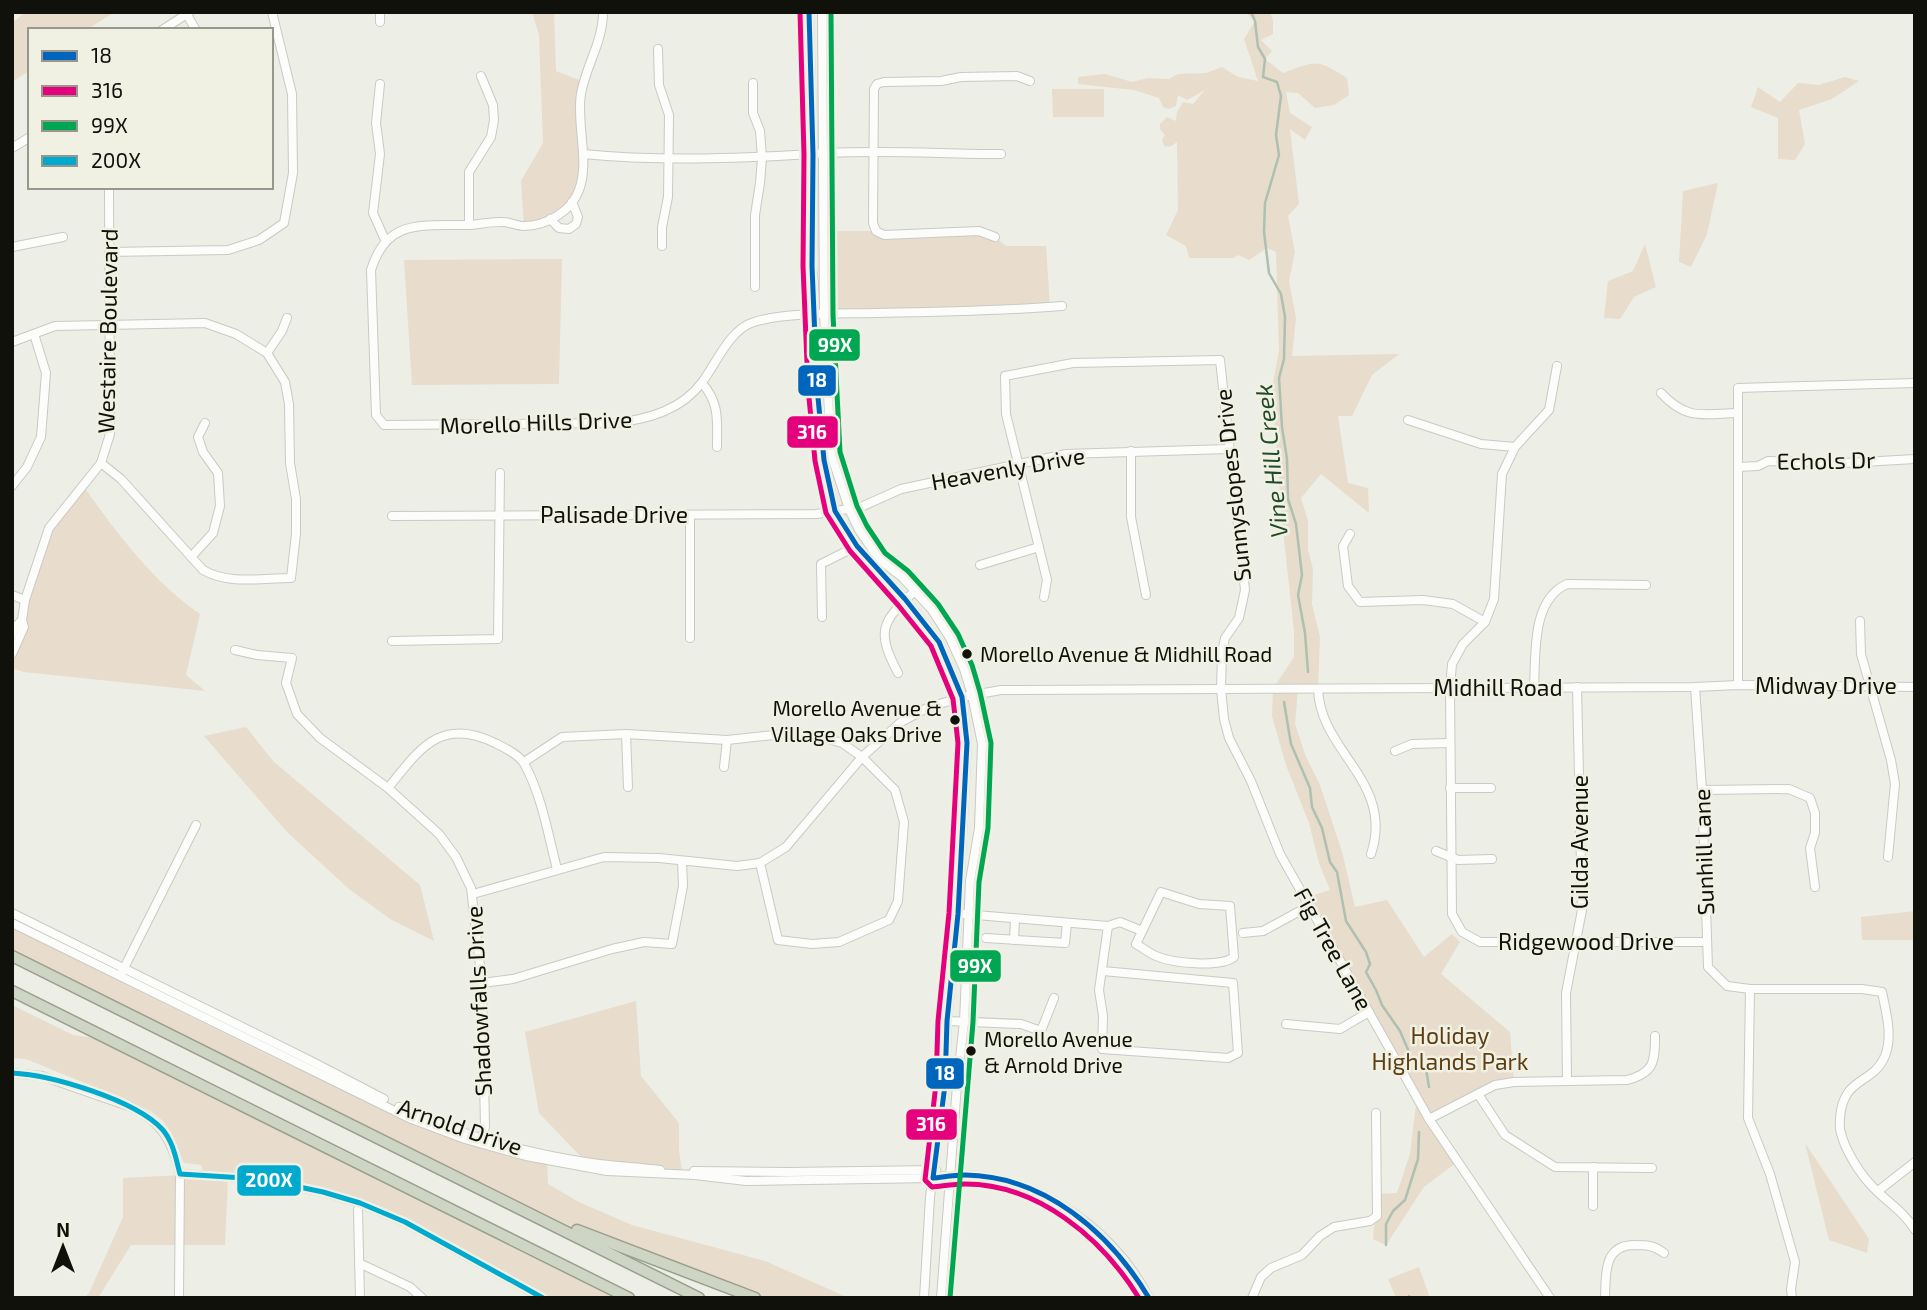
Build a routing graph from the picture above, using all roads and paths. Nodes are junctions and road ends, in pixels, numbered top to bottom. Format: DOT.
graph roads {
  1 [pos="272,12"];
  2 [pos="603,12"];
  3 [pos="809,12"];
  4 [pos="822,12"];
  5 [pos="188,14"];
  6 [pos="165,28"];
  7 [pos="658,49"];
  8 [pos="481,76"];
  9 [pos="1030,82"];
  10 [pos="752,83"];
  11 [pos="380,84"];
  12 [pos="28,138"];
  13 [pos="12,149"];
  14 [pos="872,153"];
  15 [pos="583,154"];
  16 [pos="823,154"];
  17 [pos="1001,154"];
  18 [pos="813,155"];
  19 [pos="669,158"];
  20 [pos="761,158"];
  21 [pos="109,189"];
  22 [pos="572,202"];
  23 [pos="550,219"];
  24 [pos="469,225"];
  25 [pos="63,237"];
  26 [pos="995,237"];
  27 [pos="385,240"];
  28 [pos="662,246"];
  29 [pos="12,247"];
  30 [pos="108,252"];
  31 [pos="755,287"];
  32 [pos="1062,306"];
  33 [pos="824,315"];
  34 [pos="814,316"];
  35 [pos="286,318"];
  36 [pos="110,325"];
  37 [pos="34,334"];
  38 [pos="12,342"];
  39 [pos="267,353"];
  40 [pos="1557,366"];
  41 [pos="702,383"];
  42 [pos="1915,383"];
  43 [pos="1661,393"];
  44 [pos="1738,413"];
  45 [pos="1408,420"];
  46 [pos="205,423"];
  47 [pos="717,447"];
  48 [pos="1515,447"];
  49 [pos="1228,449"];
  50 [pos="1131,450"];
  51 [pos="1915,459"];
  52 [pos="101,463"];
  53 [pos="1019,464"];
  54 [pos="1738,467"];
  55 [pos="500,473"];
  56 [pos="12,486"];
  57 [pos="849,509"];
  58 [pos="835,511"];
  59 [pos="691,515"];
  60 [pos="392,516"];
  61 [pos="500,516"];
  62 [pos="1350,534"];
  63 [pos="857,546"];
  64 [pos="1039,547"];
  65 [pos="191,558"];
  66 [pos="980,565"];
  67 [pos="1646,586"];
  68 [pos="915,591"];
  69 [pos="12,594"];
  70 [pos="1146,595"];
  71 [pos="1044,597"];
  72 [pos="905,599"];
  73 [pos="25,600"];
  74 [pos="822,617"];
  75 [pos="22,620"];
  76 [pos="1860,621"];
  77 [pos="1485,622"];
  78 [pos="12,635"];
  79 [pos="691,638"];
  80 [pos="392,641"];
  81 [pos="235,649"];
  82 [pos="12,654"];
  83 [pos="898,673"];
  84 [pos="1738,685"];
  85 [pos="1534,687"];
  86 [pos="1577,687"];
  87 [pos="1695,687"];
  88 [pos="1870,687"];
  89 [pos="1915,687"];
  90 [pos="1450,688"];
  91 [pos="1221,689"];
  92 [pos="1318,689"];
  93 [pos="972,695"];
  94 [pos="962,697"];
  95 [pos="626,734"];
  96 [pos="727,740"];
  97 [pos="1450,743"];
  98 [pos="1395,751"];
  99 [pos="862,757"];
  100 [pos="524,762"];
  101 [pos="724,767"];
  102 [pos="628,787"];
  103 [pos="388,788"];
  104 [pos="1450,788"];
  105 [pos="1491,788"];
  106 [pos="1702,790"];
  107 [pos="196,825"];
  108 [pos="1436,851"];
  109 [pos="1371,854"];
  110 [pos="1451,857"];
  111 [pos="1888,857"];
  112 [pos="1492,859"];
  113 [pos="682,862"];
  114 [pos="761,863"];
  115 [pos="557,869"];
  116 [pos="1815,887"];
  117 [pos="473,894"];
  118 [pos="1309,906"];
  119 [pos="12,913"];
  120 [pos="958,914"];
  121 [pos="968,915"];
  122 [pos="1015,919"];
  123 [pos="12,923"];
  124 [pos="1067,923"];
  125 [pos="1108,926"];
  126 [pos="1142,931"];
  127 [pos="1243,933"];
  128 [pos="986,938"];
  129 [pos="1014,940"];
  130 [pos="1706,942"];
  131 [pos="1577,943"];
  132 [pos="12,956"];
  133 [pos="1103,971"];
  134 [pos="122,972"];
  135 [pos="482,983"];
  136 [pos="1750,989"];
  137 [pos="12,990"];
  138 [pos="1054,998"];
  139 [pos="1369,1012"];
  140 [pos="947,1021"];
  141 [pos="964,1022"];
  142 [pos="1286,1024"];
  143 [pos="1655,1036"];
  144 [pos="12,1073"];
  145 [pos="1567,1080"];
  146 [pos="1478,1094"];
  147 [pos="1376,1112"];
  148 [pos="1429,1119"];
  149 [pos="481,1141"];
  150 [pos="1915,1162"];
  151 [pos="1593,1167"];
  152 [pos="1652,1168"];
  153 [pos="180,1174"];
  154 [pos="933,1174"];
  155 [pos="949,1174"];
  156 [pos="1878,1191"];
  157 [pos="360,1202"];
  158 [pos="512,1205"];
  159 [pos="1593,1206"];
  160 [pos="1915,1230"];
  161 [pos="1664,1253"];
  162 [pos="359,1263"];
  163 [pos="562,1265"];
  164 [pos="179,1298"];
  165 [pos="360,1298"];
  166 [pos="422,1298"];
  167 [pos="543,1298"];
  168 [pos="614,1298"];
  169 [pos="629,1298"];
  170 [pos="699,1298"];
  171 [pos="754,1298"];
  172 [pos="923,1298"];
  173 [pos="941,1298"];
  174 [pos="1149,1298"];
  175 [pos="1252,1298"];
  176 [pos="1550,1298"];
  177 [pos="1605,1298"];
  178 [pos="1792,1298"];
  1 -- 30 [label="street"];
  2 -- 15 [label="street"];
  3 -- 18 [label="street"];
  4 -- 16 [label="street"];
  5 -- 6 [label="street"];
  7 -- 19 [label="street"];
  8 -- 24 [label="street"];
  9 -- 14 [label="street"];
  10 -- 20 [label="street"];
  11 -- 27 [label="street"];
  12 -- 13 [label="street"];
  14 -- 16 [label="street"];
  14 -- 17 [label="street"];
  14 -- 26 [label="street"];
  15 -- 19 [label="street"];
  15 -- 22 [label="street"];
  16 -- 18 [label="street"];
  16 -- 33 [label="street"];
  18 -- 20 [label="street"];
  18 -- 34 [label="street"];
  19 -- 20 [label="street"];
  19 -- 28 [label="street"];
  20 -- 31 [label="street"];
  21 -- 30 [label="street, Westaire Boulevard"];
  22 -- 23 [label="street"];
  22 -- 23 [label="street"];
  23 -- 24 [label="street"];
  24 -- 27 [label="street"];
  25 -- 29 [label="street"];
  27 -- 41 [label="street, Morello Hills Drive"];
  30 -- 36 [label="street, Westaire Boulevard"];
  32 -- 33 [label="street, Morello Hills Drive"];
  33 -- 34 [label="street, Morello Hills Drive"];
  33 -- 57 [label="street"];
  34 -- 41 [label="street, Morello Hills Drive"];
  34 -- 58 [label="street"];
  35 -- 39 [label="street"];
  36 -- 37 [label="street"];
  36 -- 39 [label="street"];
  36 -- 52 [label="street, Westaire Boulevard"];
  37 -- 38 [label="street"];
  37 -- 56 [label="street"];
  39 -- 65 [label="street"];
  40 -- 48 [label="street"];
  41 -- 47 [label="street"];
  42 -- 44 [label="street"];
  43 -- 44 [label="street"];
  44 -- 54 [label="street"];
  45 -- 48 [label="street"];
  46 -- 65 [label="street"];
  48 -- 77 [label="street"];
  49 -- 50 [label="street, Heavenly Drive"];
  49 -- 53 [label="street, Sunnyslopes Drive"];
  49 -- 91 [label="street, Sunnyslopes Drive"];
  50 -- 53 [label="street, Heavenly Drive"];
  50 -- 70 [label="street"];
  51 -- 54 [label="street, Echols Dr"];
  52 -- 65 [label="street"];
  52 -- 73 [label="street, Westaire Boulevard"];
  53 -- 57 [label="street, Heavenly Drive"];
  53 -- 64 [label="street"];
  54 -- 84 [label="street"];
  55 -- 61 [label="street"];
  57 -- 58 [label="street, Heavenly Drive"];
  57 -- 68 [label="street"];
  58 -- 59 [label="street, Palisade Drive"];
  58 -- 63 [label="street"];
  59 -- 61 [label="street, Palisade Drive"];
  59 -- 79 [label="street"];
  60 -- 61 [label="street, Palisade Drive"];
  61 -- 80 [label="street"];
  62 -- 77 [label="street"];
  63 -- 72 [label="street"];
  63 -- 74 [label="street"];
  64 -- 66 [label="street"];
  64 -- 71 [label="street"];
  67 -- 85 [label="street"];
  68 -- 72 [label="street"];
  68 -- 93 [label="street"];
  69 -- 73 [label="street"];
  72 -- 83 [label="street"];
  72 -- 94 [label="street"];
  73 -- 75 [label="street, Westaire Boulevard"];
  75 -- 78 [label="street, Westaire Boulevard"];
  75 -- 82 [label="street, Westaire Boulevard"];
  76 -- 88 [label="street"];
  77 -- 90 [label="street, Ridgewood Drive"];
  81 -- 103 [label="street, Shadowfalls Drive"];
  84 -- 87 [label="street, Midhill Road"];
  84 -- 88 [label="street, Midway Drive"];
  85 -- 86 [label="street, Midhill Road"];
  85 -- 90 [label="street, Midhill Road"];
  86 -- 87 [label="street, Midhill Road"];
  86 -- 131 [label="street, Gilda Avenue"];
  87 -- 106 [label="street, Sunhill Lane"];
  88 -- 89 [label="street, Midway Drive"];
  88 -- 111 [label="street"];
  90 -- 92 [label="street, Midhill Road"];
  90 -- 97 [label="street, Ridgewood Drive"];
  91 -- 92 [label="street, Midhill Road"];
  91 -- 93 [label="street, Midhill Road"];
  91 -- 118 [label="street, Fig Tree Lane"];
  92 -- 109 [label="street"];
  93 -- 94 [label="street, Midhill Road"];
  93 -- 121 [label="street"];
  94 -- 99 [label="street, Midhill Road"];
  94 -- 120 [label="street"];
  95 -- 96 [label="street"];
  95 -- 100 [label="street"];
  95 -- 102 [label="street"];
  96 -- 99 [label="street"];
  96 -- 101 [label="street"];
  97 -- 98 [label="street"];
  97 -- 104 [label="street, Ridgewood Drive"];
  99 -- 114 [label="street, Midhill Road"];
  99 -- 114 [label="street"];
  100 -- 103 [label="street"];
  100 -- 115 [label="street"];
  103 -- 117 [label="street, Shadowfalls Drive"];
  104 -- 105 [label="street"];
  104 -- 110 [label="street, Ridgewood Drive"];
  106 -- 116 [label="street"];
  106 -- 130 [label="street, Sunhill Lane"];
  107 -- 134 [label="street"];
  108 -- 110 [label="street"];
  110 -- 112 [label="street"];
  110 -- 131 [label="street, Ridgewood Drive"];
  113 -- 114 [label="street"];
  113 -- 115 [label="street"];
  113 -- 135 [label="street"];
  115 -- 117 [label="street"];
  117 -- 135 [label="street, Shadowfalls Drive"];
  118 -- 127 [label="street"];
  118 -- 139 [label="street, Fig Tree Lane"];
  119 -- 134 [label="street, Arnold Drive"];
  120 -- 121 [label="street"];
  120 -- 140 [label="street"];
  121 -- 122 [label="street"];
  121 -- 141 [label="street"];
  122 -- 124 [label="street"];
  122 -- 129 [label="street"];
  123 -- 134 [label="street, Arnold Drive"];
  124 -- 125 [label="street"];
  124 -- 129 [label="street"];
  125 -- 126 [label="street"];
  125 -- 133 [label="street"];
  126 -- 126 [label="street"];
  128 -- 129 [label="street"];
  130 -- 131 [label="street, Ridgewood Drive"];
  130 -- 136 [label="street, Sunhill Lane"];
  131 -- 145 [label="street, Gilda Avenue"];
  132 -- 158 [label="highway"];
  133 -- 133 [label="street"];
  134 -- 149 [label="street, Arnold Drive"];
  135 -- 149 [label="street, Shadowfalls Drive"];
  136 -- 156 [label="street, Sunhill Lane"];
  136 -- 178 [label="street"];
  137 -- 163 [label="highway"];
  138 -- 141 [label="street"];
  139 -- 142 [label="street"];
  139 -- 148 [label="street, Fig Tree Lane"];
  140 -- 141 [label="street"];
  140 -- 154 [label="street"];
  141 -- 155 [label="street"];
  143 -- 145 [label="street"];
  144 -- 153 [label="street"];
  145 -- 146 [label="street"];
  146 -- 148 [label="street"];
  146 -- 151 [label="street"];
  147 -- 175 [label="street"];
  148 -- 176 [label="street, Fig Tree Lane"];
  149 -- 154 [label="street, Arnold Drive"];
  150 -- 156 [label="street"];
  151 -- 152 [label="street"];
  151 -- 159 [label="street"];
  153 -- 157 [label="street"];
  153 -- 164 [label="street"];
  154 -- 155 [label="street, Arnold Drive"];
  154 -- 172 [label="street"];
  155 -- 173 [label="street"];
  155 -- 174 [label="street, Arnold Drive"];
  156 -- 160 [label="street"];
  157 -- 162 [label="street"];
  157 -- 167 [label="street"];
  158 -- 170 [label="highway"];
  158 -- 171 [label="highway"];
  161 -- 177 [label="street"];
  162 -- 165 [label="street"];
  162 -- 166 [label="street"];
  163 -- 168 [label="highway"];
  163 -- 169 [label="highway"];
}
